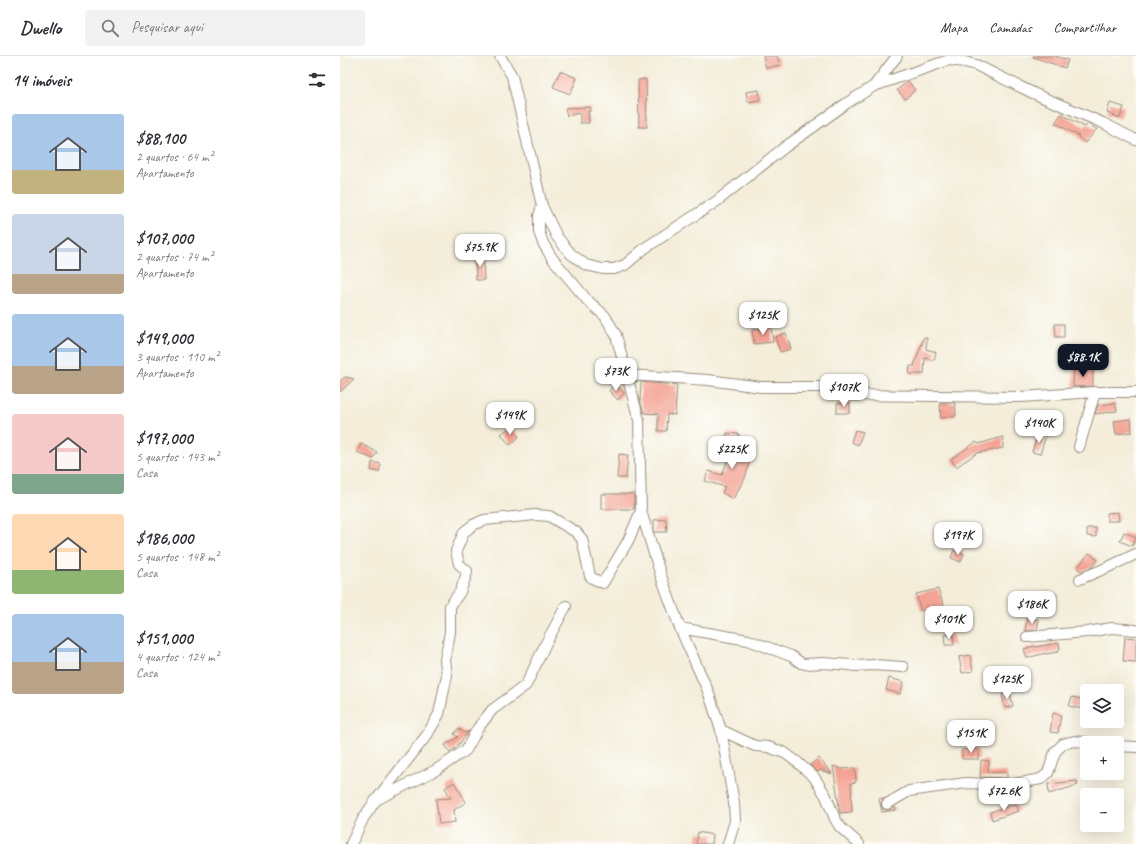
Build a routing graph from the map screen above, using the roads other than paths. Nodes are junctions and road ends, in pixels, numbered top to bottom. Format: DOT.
graph roads {
  1 [pos="500,56"];
  2 [pos="897,56"];
  3 [pos="874,86"];
  4 [pos="1136,140"];
  5 [pos="542,206"];
  6 [pos="627,375"];
  7 [pos="1095,392"];
  8 [pos="1136,392"];
  9 [pos="1078,447"];
  10 [pos="641,511"];
  11 [pos="1136,554"];
  12 [pos="1080,579"];
  13 [pos="566,606"];
  14 [pos="680,628"];
  15 [pos="1136,630"];
  16 [pos="1027,637"];
  17 [pos="903,667"];
  18 [pos="721,730"];
  19 [pos="1080,742"];
  20 [pos="1124,747"];
  21 [pos="1136,748"];
  22 [pos="376,800"];
  23 [pos="887,804"];
  24 [pos="351,844"];
  25 [pos="728,844"];
  26 [pos="859,844"];
  1 -- 5 [label="street"];
  2 -- 3 [label="street"];
  3 -- 4 [label="street"];
  3 -- 5 [label="street"];
  5 -- 6 [label="street"];
  6 -- 7 [label="street"];
  6 -- 10 [label="street"];
  7 -- 8 [label="street"];
  7 -- 9 [label="street"];
  10 -- 14 [label="street"];
  10 -- 22 [label="street"];
  11 -- 12 [label="street"];
  13 -- 22 [label="street"];
  14 -- 17 [label="street"];
  14 -- 18 [label="street"];
  15 -- 16 [label="street"];
  18 -- 25 [label="street"];
  18 -- 26 [label="street"];
  19 -- 23 [label="street"];
  20 -- 21 [label="street"];
  22 -- 24 [label="street"];
}
